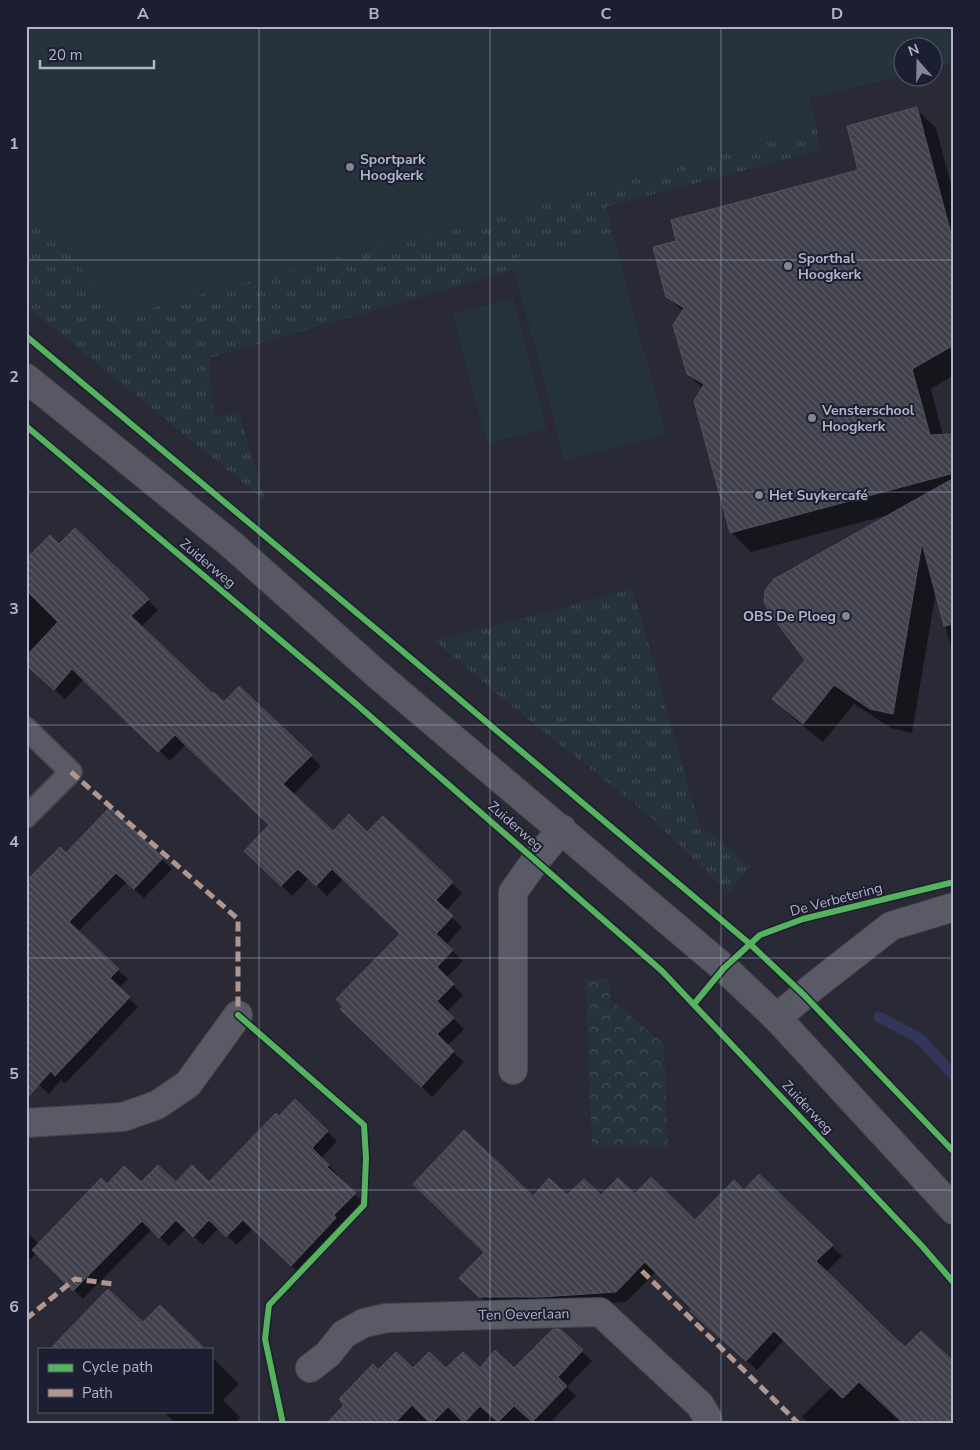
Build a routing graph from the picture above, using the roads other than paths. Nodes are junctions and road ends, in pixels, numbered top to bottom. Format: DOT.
graph roads {
  1 [pos="26,378"];
  2 [pos="26,728"];
  3 [pos="26,817"];
  4 [pos="562,829"];
  5 [pos="954,907"];
  6 [pos="238,1015"];
  7 [pos="777,1018"];
  8 [pos="513,1070"];
  9 [pos="26,1123"];
  10 [pos="954,1210"];
  11 [pos="310,1368"];
  12 [pos="708,1424"];
  1 -- 4 [label="street, Zuiderweg"];
  2 -- 3 [label="lane"];
  4 -- 7 [label="street, Zuiderweg"];
  4 -- 8 [label="street, Zuiderweg"];
  5 -- 7 [label="street"];
  6 -- 9 [label="street"];
  7 -- 10 [label="street, Zuiderweg"];
  11 -- 12 [label="street, Ten Oeverlaan"];
}
